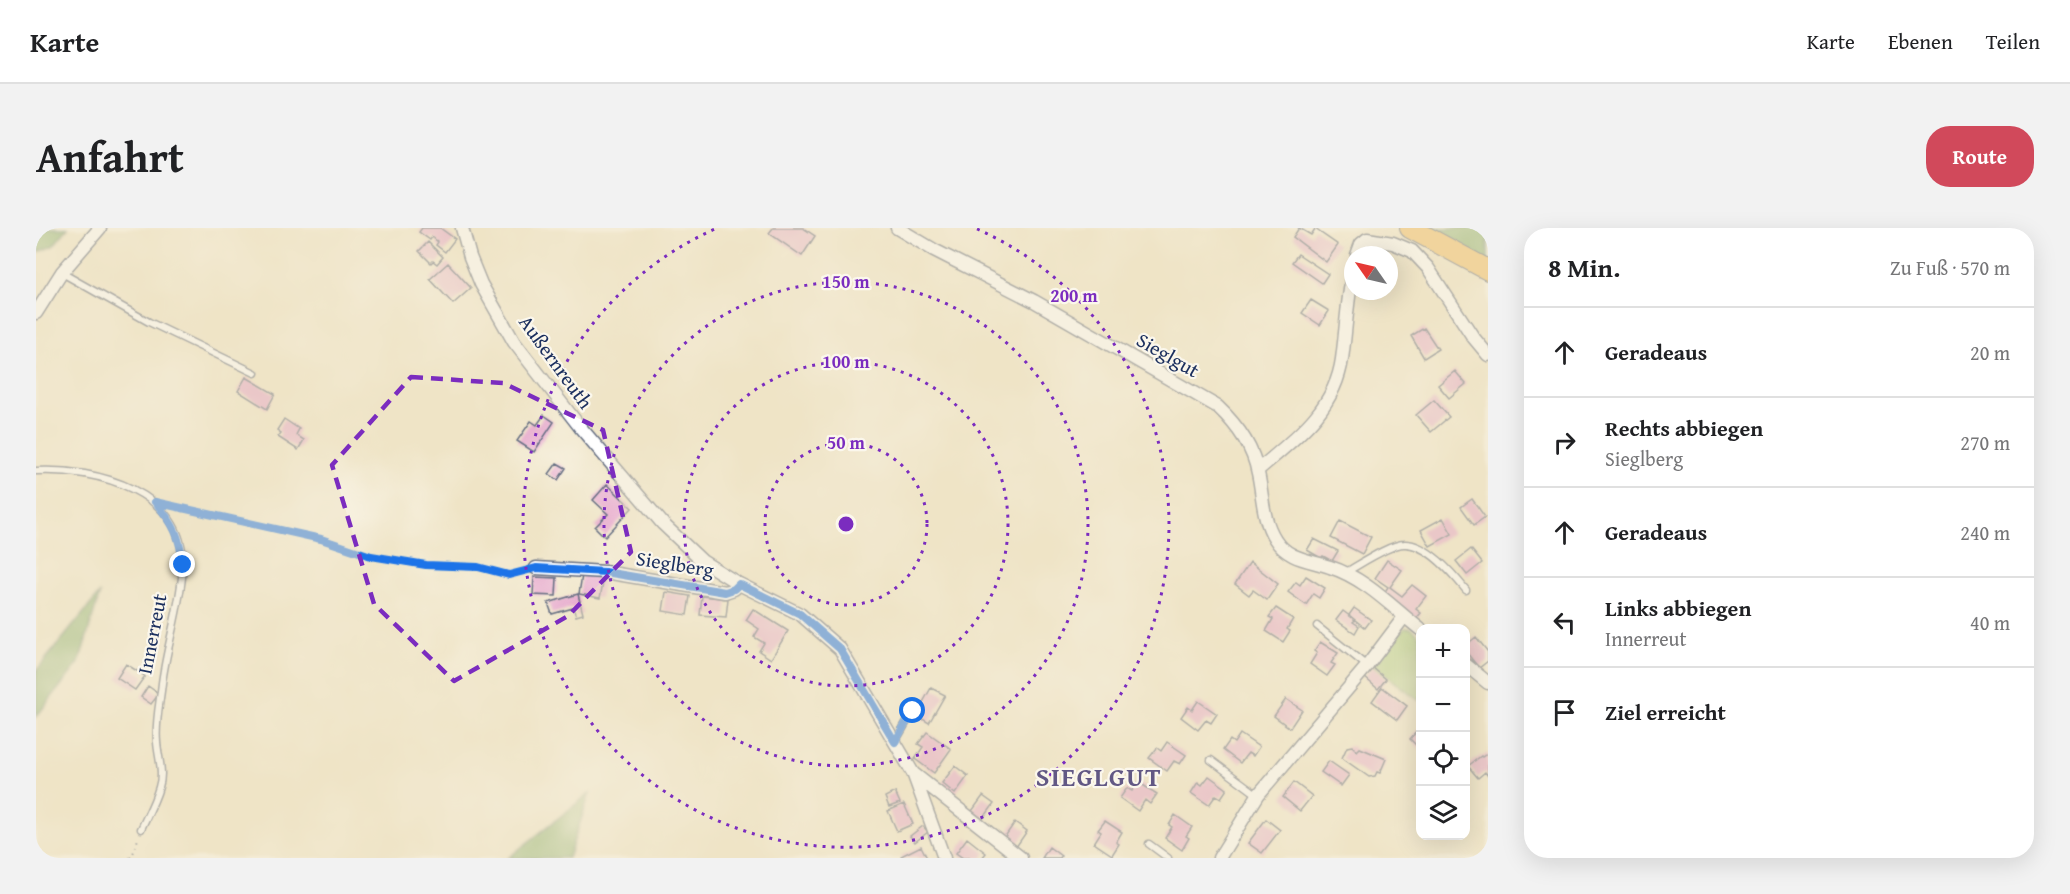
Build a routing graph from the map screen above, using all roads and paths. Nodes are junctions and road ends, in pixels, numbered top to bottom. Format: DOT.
graph roads {
  1 [pos="100,228"];
  2 [pos="462,228"];
  3 [pos="897,228"];
  4 [pos="1410,228"];
  5 [pos="1360,246"];
  6 [pos="1488,270"];
  7 [pos="62,272"];
  8 [pos="1348,300"];
  9 [pos="36,313"];
  10 [pos="1488,355"];
  11 [pos="255,373"];
  12 [pos="1258,470"];
  13 [pos="36,471"];
  14 [pos="155,502"];
  15 [pos="536,568"];
  16 [pos="1346,572"];
  17 [pos="739,584"];
  18 [pos="1466,590"];
  19 [pos="1404,616"];
  20 [pos="1317,626"];
  21 [pos="1416,626"];
  22 [pos="1367,666"];
  23 [pos="1470,671"];
  24 [pos="1488,683"];
  25 [pos="913,711"];
  26 [pos="895,742"];
  27 [pos="1211,760"];
  28 [pos="913,773"];
  29 [pos="1257,795"];
  30 [pos="141,829"];
  31 [pos="1149,844"];
  32 [pos="130,858"];
  33 [pos="944,858"];
  34 [pos="1021,858"];
  35 [pos="1168,858"];
  36 [pos="1219,858"];
  1 -- 7 [label="street"];
  2 -- 17 [label="street, Außernreuth"];
  3 -- 12 [label="street, Sieglgut"];
  4 -- 6 [label="main road"];
  5 -- 10 [label="street"];
  7 -- 9 [label="street"];
  7 -- 11 [label="lane"];
  8 -- 12 [label="street"];
  12 -- 16 [label="street, Sieglgut"];
  13 -- 14 [label="lane, Innerreut"];
  14 -- 15 [label="path"];
  14 -- 30 [label="lane, Innerreut"];
  15 -- 17 [label="street, Sieglberg"];
  16 -- 18 [label="lane"];
  16 -- 19 [label="street, Sieglgut"];
  17 -- 26 [label="street, Sieglberg"];
  19 -- 21 [label="street, Sieglgut"];
  19 -- 22 [label="street"];
  20 -- 22 [label="lane"];
  22 -- 29 [label="street"];
  23 -- 24 [label="street"];
  25 -- 26 [label="lane"];
  26 -- 28 [label="street, Sieglberg"];
  27 -- 29 [label="lane"];
  28 -- 33 [label="street, Sieglberg"];
  28 -- 34 [label="street"];
  29 -- 36 [label="street"];
  30 -- 32 [label="path"];
  31 -- 35 [label="lane"];
}
